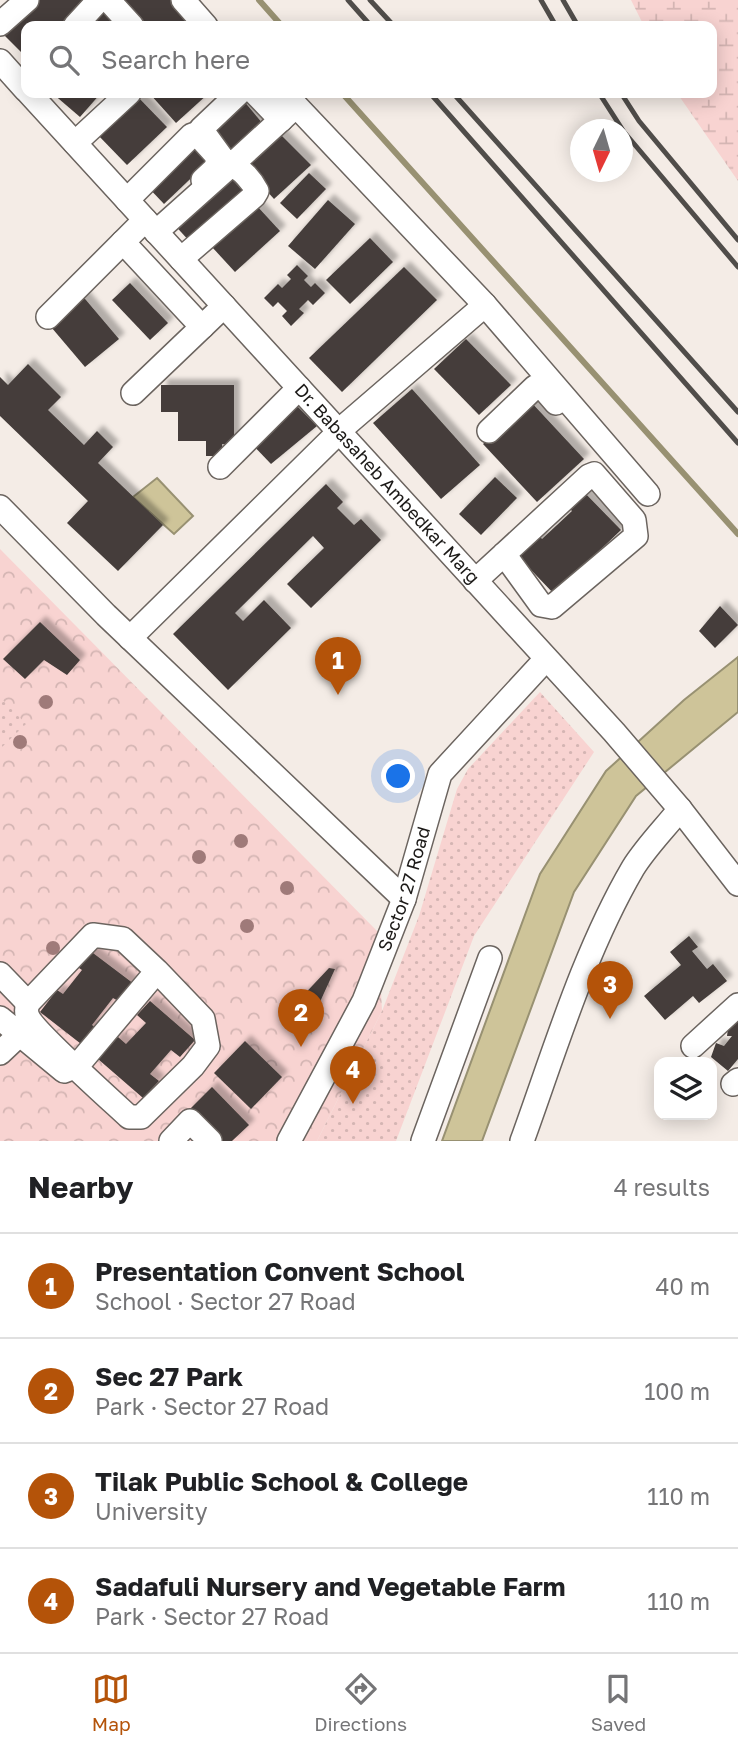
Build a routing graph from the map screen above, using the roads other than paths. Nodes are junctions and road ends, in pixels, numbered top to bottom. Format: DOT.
graph roads {
  1 [pos="14,0"];
  2 [pos="27,0"];
  3 [pos="183,0"];
  4 [pos="105,2"];
  5 [pos="0,12"];
  6 [pos="81,21"];
  7 [pos="126,21"];
  8 [pos="199,21"];
  9 [pos="0,24"];
  10 [pos="0,61"];
  11 [pos="21,81"];
  12 [pos="36,98"];
  13 [pos="124,98"];
  14 [pos="234,98"];
  15 [pos="277,101"];
  16 [pos="75,143"];
  17 [pos="127,200"];
  18 [pos="151,227"];
  19 [pos="123,242"];
  20 [pos="181,259"];
  21 [pos="485,305"];
  22 [pos="224,306"];
  23 [pos="48,317"];
  24 [pos="202,327"];
  25 [pos="299,388"];
  26 [pos="133,393"];
  27 [pos="578,423"];
  28 [pos="489,430"];
  29 [pos="339,432"];
  30 [pos="220,467"];
  31 [pos="648,494"];
  32 [pos="541,499"];
  33 [pos="0,508"];
  34 [pos="503,554"];
  35 [pos="475,581"];
  36 [pos="130,638"];
  37 [pos="546,659"];
  38 [pos="677,806"];
  39 [pos="738,884"];
  40 [pos="404,899"];
  41 [pos="490,958"];
  42 [pos="157,971"];
  43 [pos="0,974"];
  44 [pos="27,1003"];
  45 [pos="738,1005"];
  46 [pos="0,1018"];
  47 [pos="18,1036"];
  48 [pos="693,1045"];
  49 [pos="0,1053"];
  50 [pos="77,1066"];
  51 [pos="171,1141"];
  52 [pos="210,1141"];
  53 [pos="289,1141"];
  54 [pos="423,1141"];
  55 [pos="522,1141"];
  1 -- 5 [label="street"];
  2 -- 9 [label="street"];
  3 -- 8 [label="street"];
  4 -- 6 [label="street"];
  4 -- 7 [label="street"];
  10 -- 11 [label="street, Dr. Babasaheb Ambedkar Marg"];
  12 -- 16 [label="street, Dr. Babasaheb Ambedkar Marg"];
  13 -- 16 [label="street"];
  14 -- 15 [label="street"];
  15 -- 21 [label="street"];
  16 -- 17 [label="street, Dr. Babasaheb Ambedkar Marg"];
  17 -- 18 [label="street, Dr. Babasaheb Ambedkar Marg"];
  17 -- 18 [label="street"];
  18 -- 19 [label="street"];
  18 -- 20 [label="street, Dr. Babasaheb Ambedkar Marg"];
  18 -- 20 [label="street"];
  19 -- 23 [label="street"];
  19 -- 24 [label="street"];
  20 -- 22 [label="street, Dr. Babasaheb Ambedkar Marg"];
  21 -- 27 [label="street"];
  21 -- 29 [label="street"];
  22 -- 24 [label="street"];
  22 -- 25 [label="street, Dr. Babasaheb Ambedkar Marg"];
  24 -- 26 [label="street"];
  25 -- 29 [label="street, Dr. Babasaheb Ambedkar Marg"];
  25 -- 30 [label="street"];
  27 -- 28 [label="street"];
  27 -- 31 [label="street"];
  27 -- 32 [label="street"];
  29 -- 35 [label="street, Dr. Babasaheb Ambedkar Marg"];
  29 -- 36 [label="street"];
  33 -- 36 [label="street"];
  34 -- 34 [label="street"];
  34 -- 35 [label="street"];
  35 -- 37 [label="street, Dr. Babasaheb Ambedkar Marg"];
  36 -- 40 [label="street"];
  37 -- 38 [label="street, Dr. Babasaheb Ambedkar Marg"];
  37 -- 40 [label="street, Sector 27 Road"];
  38 -- 39 [label="street, Dr. Babasaheb Ambedkar Marg"];
  38 -- 55 [label="street"];
  40 -- 53 [label="street, Sector 27 Road"];
  41 -- 54 [label="street"];
  42 -- 44 [label="street"];
  42 -- 50 [label="street"];
  42 -- 50 [label="street"];
  43 -- 44 [label="street"];
  44 -- 50 [label="street"];
  45 -- 48 [label="street"];
  46 -- 47 [label="street"];
  47 -- 49 [label="street"];
  47 -- 50 [label="street"];
  51 -- 52 [label="street"];
}
